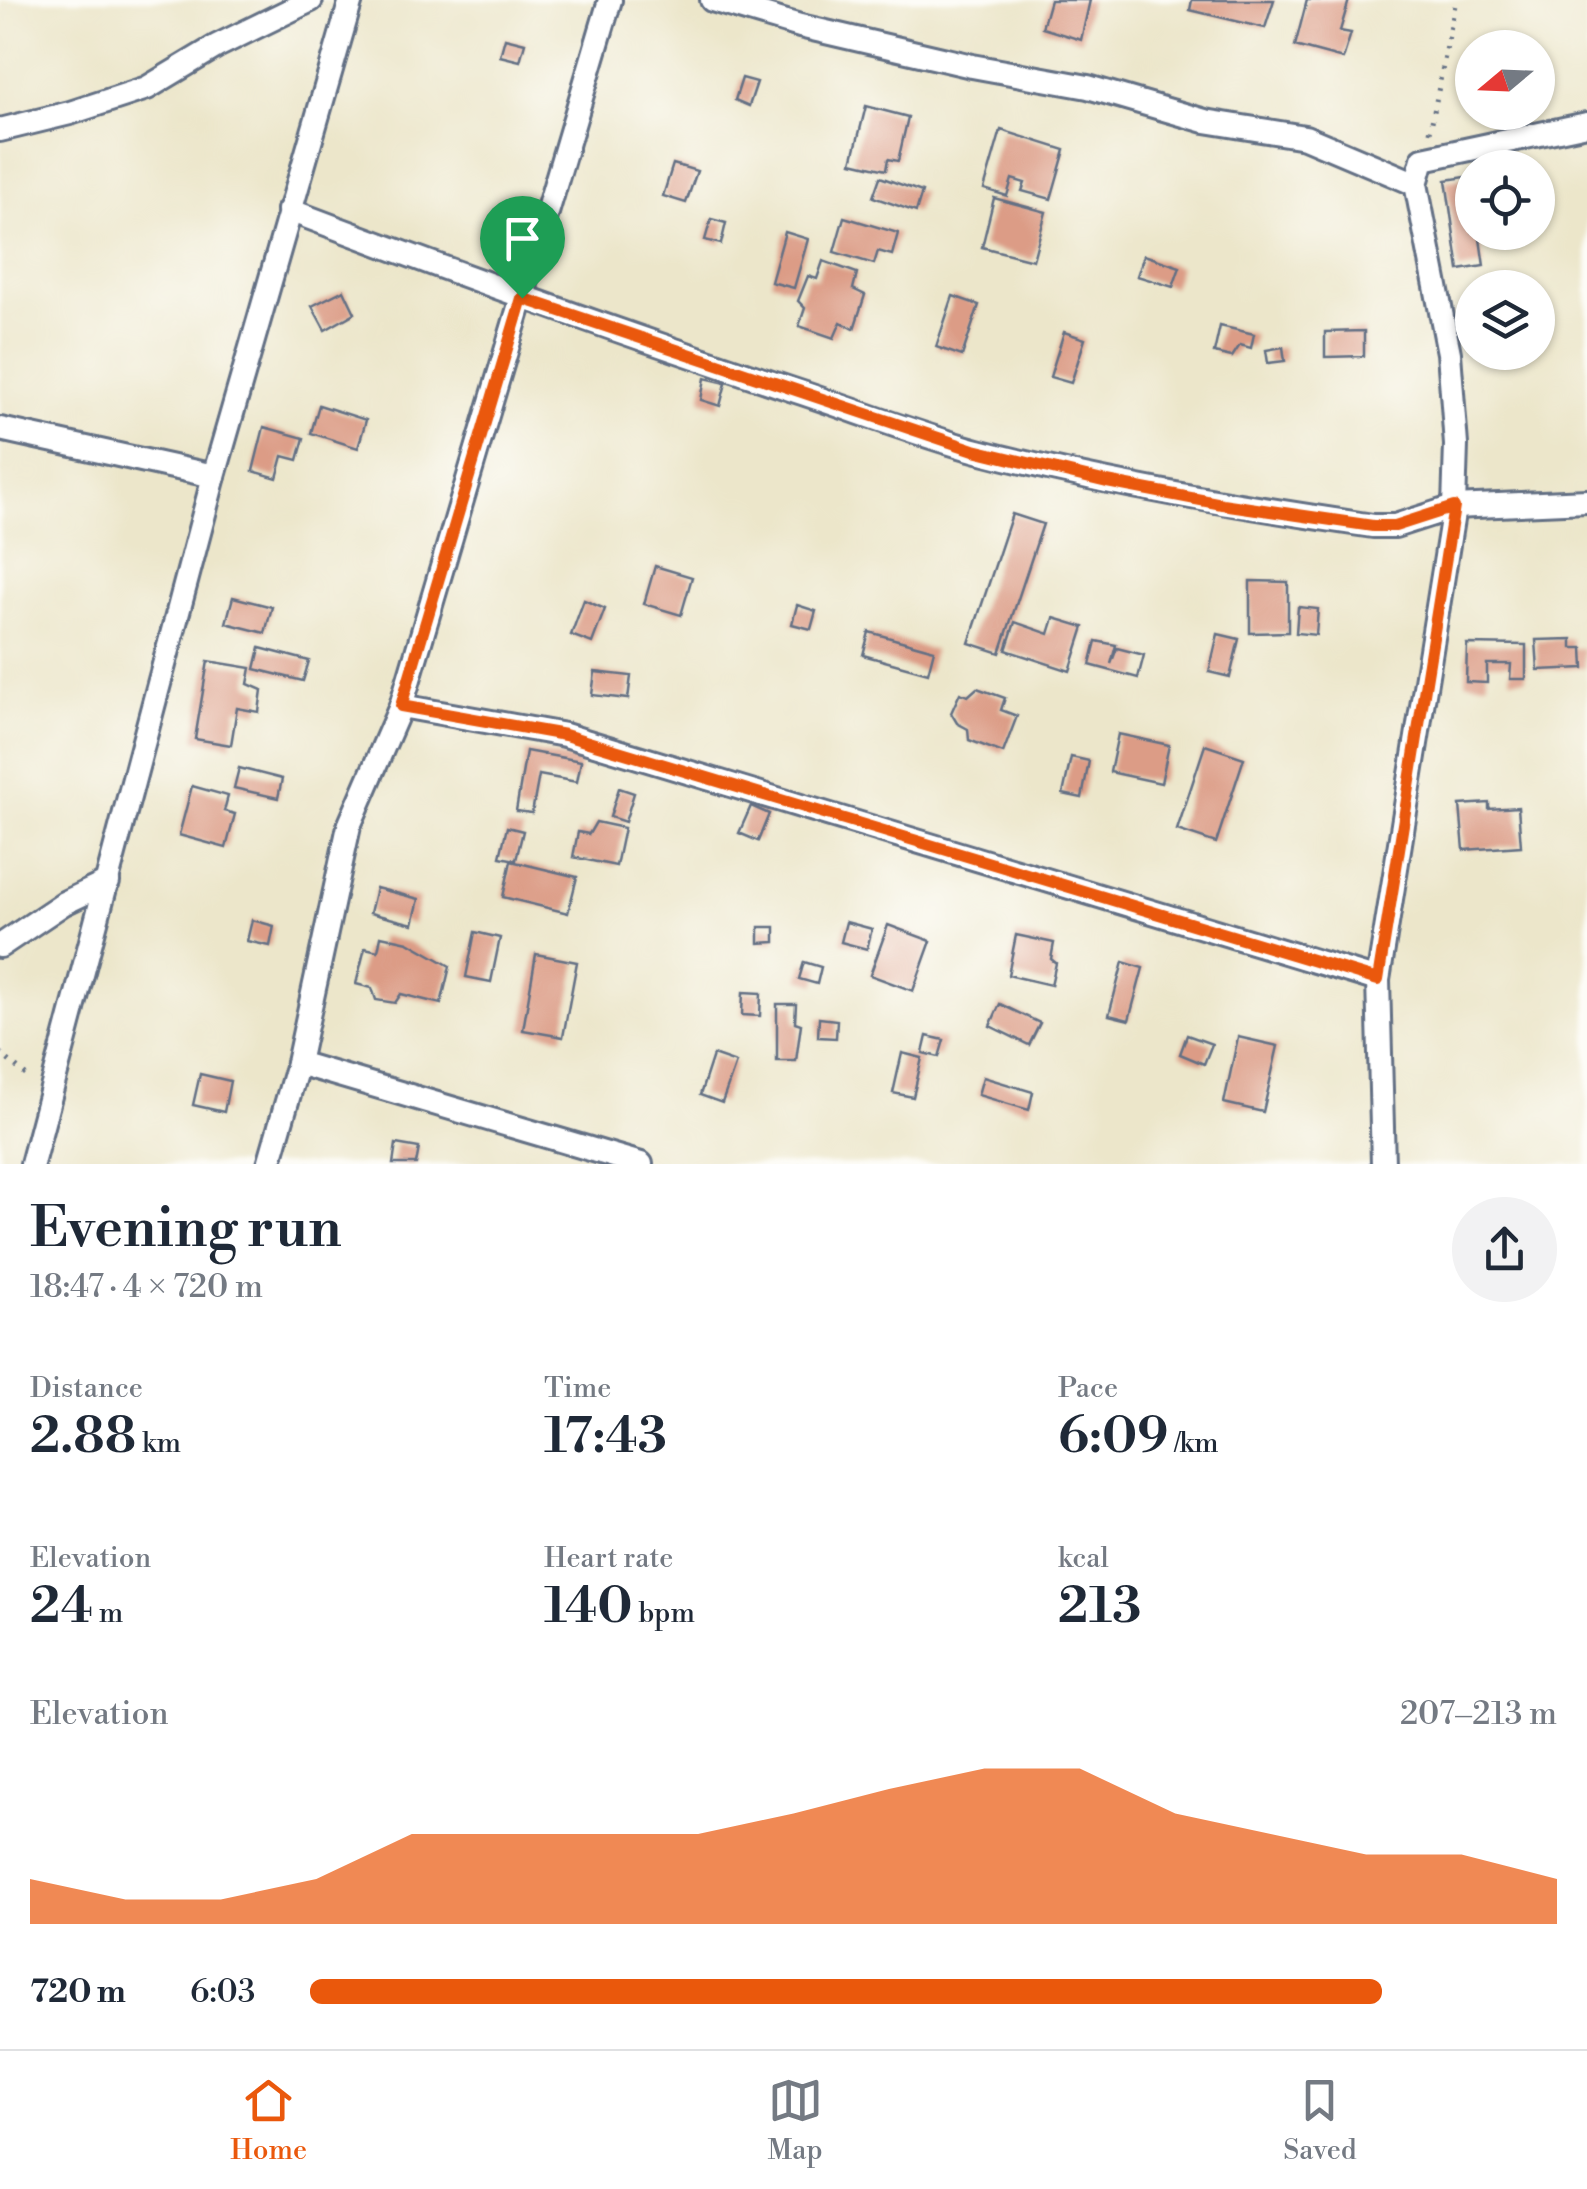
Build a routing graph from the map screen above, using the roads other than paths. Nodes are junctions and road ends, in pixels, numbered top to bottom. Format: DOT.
graph roads {
  1 [pos="311,0"];
  2 [pos="351,0"];
  3 [pos="610,0"];
  4 [pos="712,0"];
  5 [pos="1587,124"];
  6 [pos="0,130"];
  7 [pos="1416,184"];
  8 [pos="289,210"];
  9 [pos="522,298"];
  10 [pos="0,429"];
  11 [pos="214,476"];
  12 [pos="1587,500"];
  13 [pos="1454,507"];
  14 [pos="401,706"];
  15 [pos="108,882"];
  16 [pos="0,946"];
  17 [pos="1378,980"];
  18 [pos="298,1063"];
  19 [pos="32,1164"];
  20 [pos="269,1164"];
  21 [pos="641,1164"];
  22 [pos="1383,1164"];
  1 -- 6 [label="street"];
  2 -- 8 [label="street"];
  3 -- 9 [label="street"];
  4 -- 7 [label="street"];
  5 -- 7 [label="street"];
  7 -- 13 [label="street"];
  8 -- 9 [label="street"];
  8 -- 11 [label="street"];
  9 -- 13 [label="street"];
  9 -- 14 [label="street"];
  10 -- 11 [label="street"];
  11 -- 15 [label="street"];
  12 -- 13 [label="street"];
  13 -- 17 [label="street"];
  14 -- 17 [label="street"];
  14 -- 18 [label="street"];
  15 -- 16 [label="street"];
  15 -- 19 [label="street"];
  17 -- 22 [label="street"];
  18 -- 20 [label="street"];
  18 -- 21 [label="street"];
}
